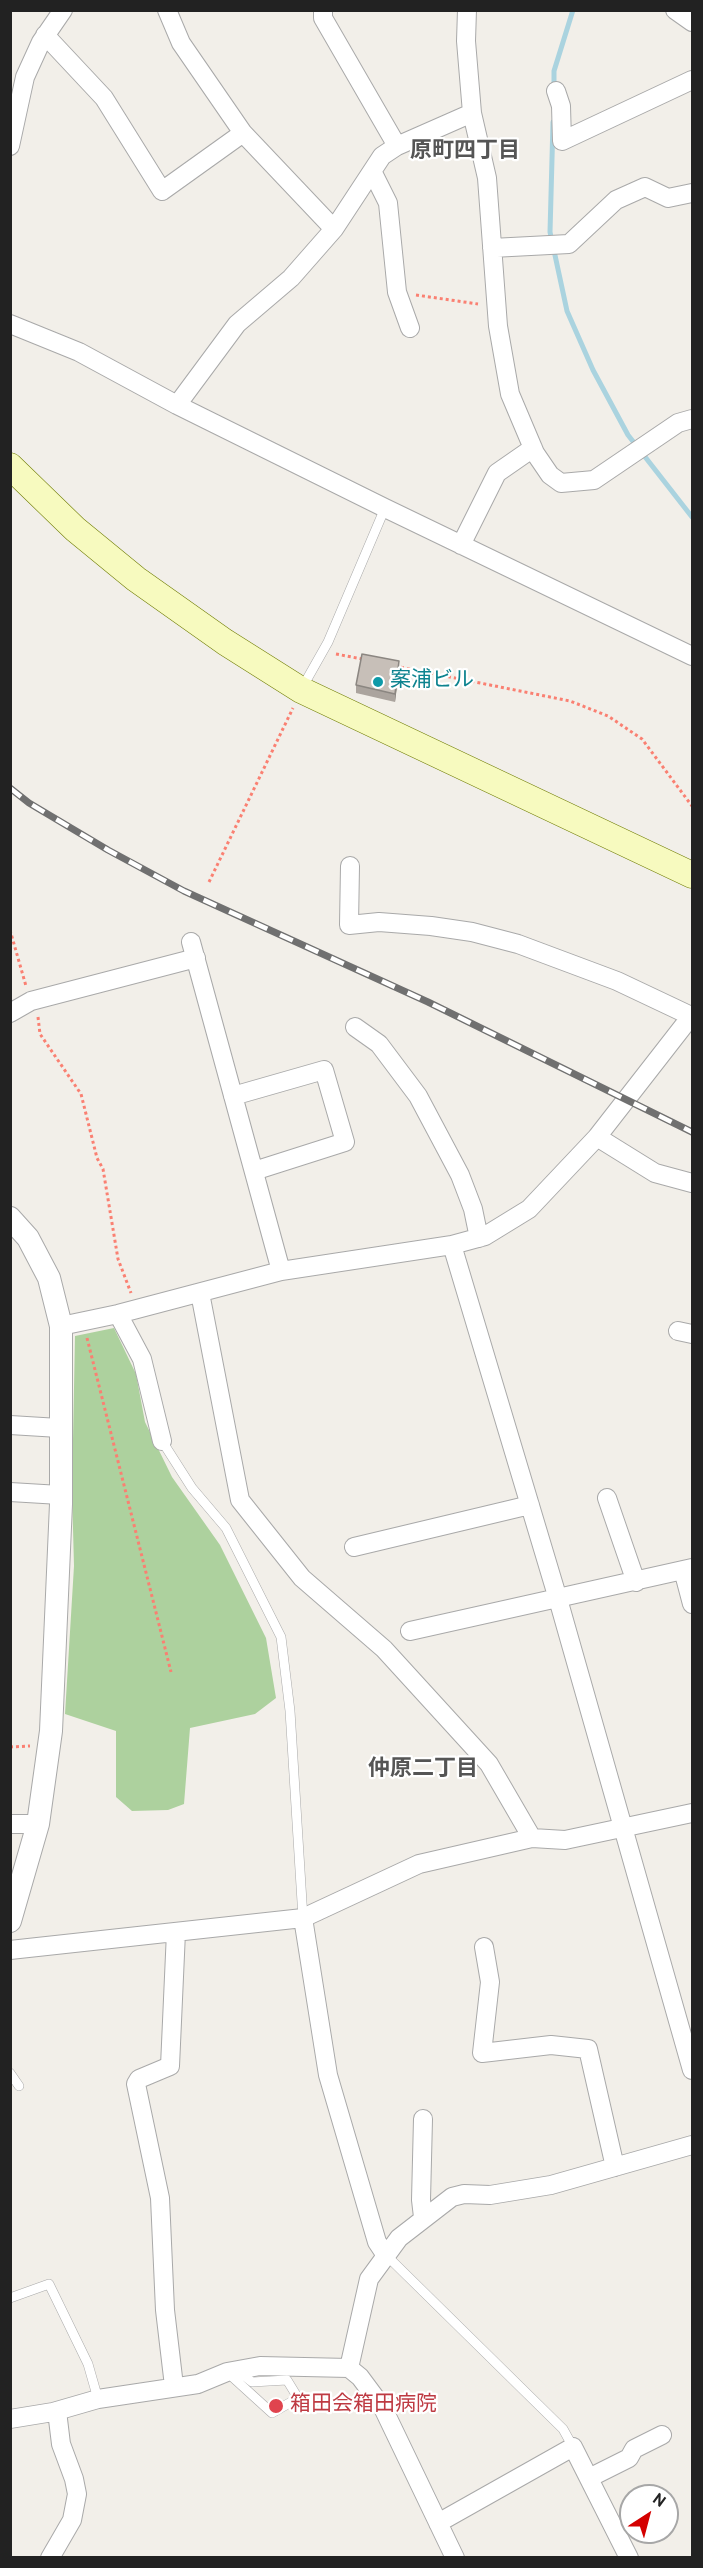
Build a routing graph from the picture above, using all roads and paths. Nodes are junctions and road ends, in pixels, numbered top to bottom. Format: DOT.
graph roads {
  1 [pos="63,10"];
  2 [pos="167,10"];
  3 [pos="467,10"];
  4 [pos="675,10"];
  5 [pos="320,13"];
  6 [pos="693,22"];
  7 [pos="45,36"];
  8 [pos="693,80"];
  9 [pos="556,91"];
  10 [pos="472,113"];
  11 [pos="243,133"];
  12 [pos="10,146"];
  13 [pos="397,146"];
  14 [pos="373,173"];
  15 [pos="693,193"];
  16 [pos="334,229"];
  17 [pos="492,248"];
  18 [pos="397,292"];
  19 [pos="496,306"];
  20 [pos="10,324"];
  21 [pos="410,328"];
  22 [pos="177,405"];
  23 [pos="693,419"];
  24 [pos="533,448"];
  25 [pos="10,466"];
  26 [pos="385,508"];
  27 [pos="460,545"];
  28 [pos="323,651"];
  29 [pos="693,656"];
  30 [pos="368,660"];
  31 [pos="391,665"];
  32 [pos="301,690"];
  33 [pos="693,806"];
  34 [pos="350,866"];
  35 [pos="693,876"];
  36 [pos="209,882"];
  37 [pos="10,930"];
  38 [pos="31,1001"];
  39 [pos="10,1013"];
  40 [pos="692,1015"];
  41 [pos="355,1027"];
  42 [pos="233,1096"];
  43 [pos="597,1137"];
  44 [pos="254,1171"];
  45 [pos="693,1183"];
  46 [pos="15,1229"];
  47 [pos="479,1238"];
  48 [pos="453,1245"];
  49 [pos="281,1271"];
  50 [pos="200,1293"];
  51 [pos="138,1309"];
  52 [pos="118,1314"];
  53 [pos="83,1321"];
  54 [pos="61,1326"];
  55 [pos="10,1425"];
  56 [pos="59,1428"];
  57 [pos="162,1441"];
  58 [pos="10,1492"];
  59 [pos="60,1495"];
  60 [pos="607,1498"];
  61 [pos="530,1505"];
  62 [pos="354,1547"];
  63 [pos="688,1569"];
  64 [pos="636,1582"];
  65 [pos="558,1599"];
  66 [pos="693,1604"];
  67 [pos="410,1631"];
  68 [pos="171,1672"];
  69 [pos="693,1813"];
  70 [pos="10,1824"];
  71 [pos="38,1824"];
  72 [pos="623,1828"];
  73 [pos="532,1838"];
  74 [pos="303,1918"];
  75 [pos="10,1921"];
  76 [pos="176,1932"];
  77 [pos="484,1947"];
  78 [pos="10,1950"];
  79 [pos="693,2070"];
  80 [pos="10,2073"];
  81 [pos="19,2086"];
  82 [pos="423,2119"];
  83 [pos="693,2145"];
  84 [pos="615,2167"];
  85 [pos="423,2217"];
  86 [pos="385,2254"];
  87 [pos="10,2298"];
  88 [pos="349,2367"];
  89 [pos="232,2371"];
  90 [pos="174,2386"];
  91 [pos="98,2399"];
  92 [pos="57,2411"];
  93 [pos="10,2419"];
  94 [pos="662,2435"];
  95 [pos="573,2447"];
  96 [pos="589,2478"];
  97 [pos="438,2523"];
  98 [pos="50,2558"];
  99 [pos="455,2558"];
  100 [pos="629,2558"];
  1 -- 7 [label="street"];
  2 -- 11 [label="street"];
  3 -- 10 [label="street"];
  4 -- 6 [label="street"];
  5 -- 13 [label="street"];
  7 -- 11 [label="street"];
  7 -- 12 [label="street"];
  8 -- 9 [label="street"];
  10 -- 13 [label="street"];
  10 -- 17 [label="street"];
  11 -- 16 [label="street"];
  13 -- 14 [label="street"];
  14 -- 16 [label="street"];
  14 -- 18 [label="street"];
  15 -- 17 [label="street"];
  16 -- 22 [label="street"];
  17 -- 19 [label="street"];
  18 -- 19 [label="path"];
  18 -- 21 [label="street"];
  19 -- 24 [label="street"];
  20 -- 22 [label="street"];
  22 -- 26 [label="street"];
  23 -- 24 [label="street"];
  24 -- 27 [label="street"];
  25 -- 32 [label="main road"];
  26 -- 27 [label="street"];
  26 -- 28 [label="lane"];
  27 -- 29 [label="street"];
  28 -- 30 [label="path"];
  28 -- 32 [label="lane"];
  31 -- 33 [label="path"];
  32 -- 35 [label="main road"];
  32 -- 36 [label="path"];
  34 -- 40 [label="street"];
  37 -- 38 [label="path"];
  38 -- 39 [label="street"];
  38 -- 42 [label="street"];
  38 -- 51 [label="path"];
  40 -- 43 [label="street"];
  41 -- 47 [label="street"];
  42 -- 44 [label="street"];
  42 -- 44 [label="street"];
  43 -- 45 [label="street"];
  43 -- 47 [label="street"];
  44 -- 49 [label="street"];
  46 -- 54 [label="street"];
  47 -- 48 [label="street"];
  48 -- 49 [label="street"];
  48 -- 61 [label="street"];
  49 -- 50 [label="street"];
  50 -- 51 [label="street"];
  50 -- 73 [label="street"];
  51 -- 52 [label="street"];
  52 -- 53 [label="street"];
  52 -- 57 [label="street"];
  53 -- 54 [label="street"];
  53 -- 68 [label="path"];
  54 -- 56 [label="street"];
  55 -- 56 [label="street"];
  56 -- 59 [label="street"];
  57 -- 74 [label="lane"];
  58 -- 59 [label="street"];
  59 -- 71 [label="street"];
  60 -- 64 [label="street"];
  61 -- 62 [label="street"];
  61 -- 65 [label="street"];
  63 -- 64 [label="street"];
  63 -- 66 [label="street"];
  64 -- 65 [label="street"];
  65 -- 67 [label="street"];
  65 -- 72 [label="street"];
  69 -- 72 [label="street"];
  70 -- 71 [label="street"];
  71 -- 75 [label="street"];
  72 -- 73 [label="street"];
  72 -- 79 [label="street"];
  73 -- 74 [label="street"];
  74 -- 76 [label="street"];
  74 -- 86 [label="street"];
  76 -- 78 [label="street"];
  76 -- 90 [label="street"];
  77 -- 84 [label="street"];
  80 -- 81 [label="lane"];
  82 -- 85 [label="street"];
  83 -- 84 [label="street"];
  84 -- 85 [label="street"];
  85 -- 86 [label="street"];
  86 -- 88 [label="street"];
  86 -- 95 [label="lane"];
  87 -- 91 [label="lane"];
  88 -- 89 [label="street"];
  88 -- 97 [label="street"];
  89 -- 89 [label="lane"];
  89 -- 90 [label="street"];
  90 -- 91 [label="street"];
  91 -- 92 [label="street"];
  92 -- 93 [label="street"];
  92 -- 98 [label="street"];
  94 -- 96 [label="street"];
  95 -- 96 [label="street"];
  95 -- 97 [label="street"];
  96 -- 100 [label="street"];
  97 -- 99 [label="street"];
}
